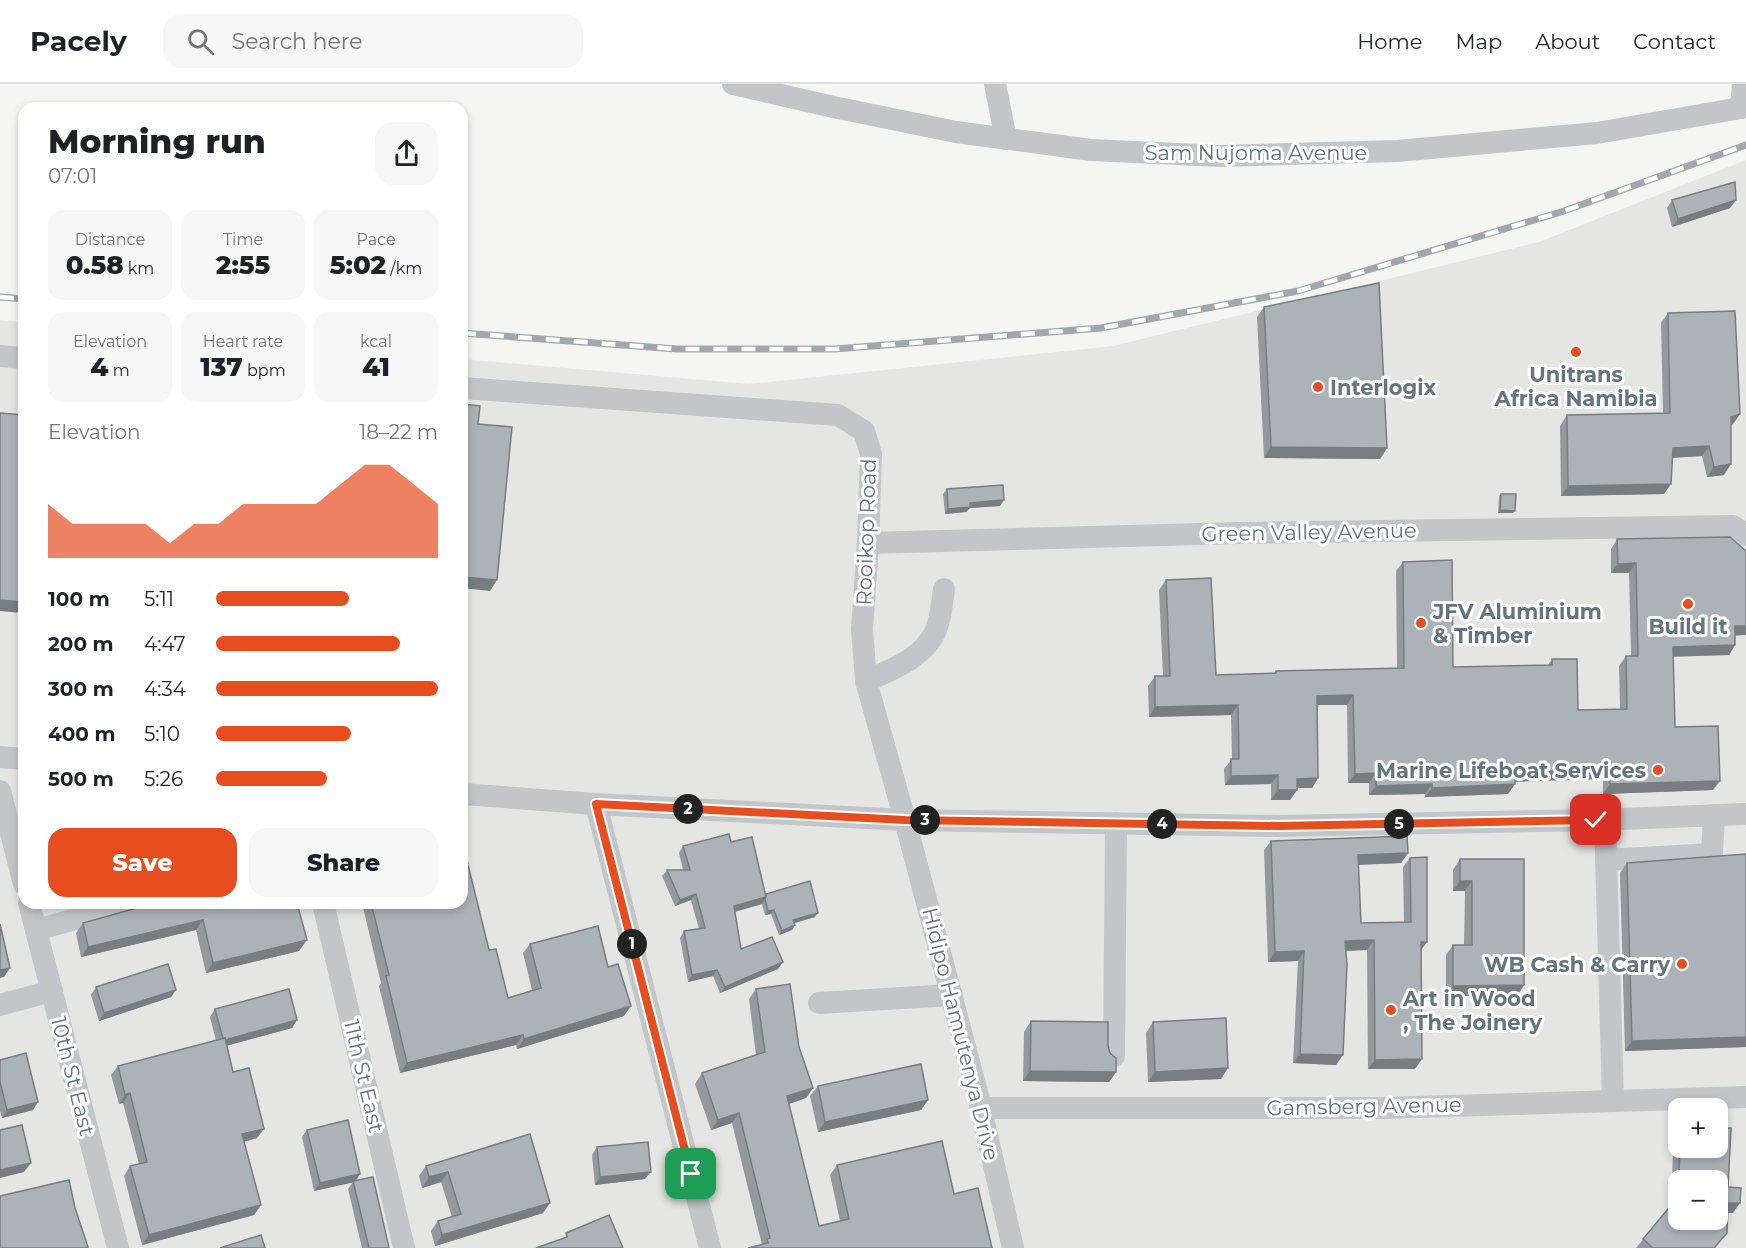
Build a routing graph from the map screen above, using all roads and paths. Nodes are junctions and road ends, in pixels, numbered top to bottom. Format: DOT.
graph roads {
  1 [pos="733,84"];
  2 [pos="995,84"];
  3 [pos="1743,84"];
  4 [pos="1744,108"];
  5 [pos="1006,139"];
  6 [pos="0,356"];
  7 [pos="18,358"];
  8 [pos="468,388"];
  9 [pos="1746,535"];
  10 [pos="868,543"];
  11 [pos="944,589"];
  12 [pos="866,681"];
  13 [pos="0,757"];
  14 [pos="18,758"];
  15 [pos="0,791"];
  16 [pos="468,794"];
  17 [pos="596,804"];
  18 [pos="1746,813"];
  19 [pos="1714,815"];
  20 [pos="905,820"];
  21 [pos="1605,820"];
  22 [pos="1116,823"];
  23 [pos="1606,860"];
  24 [pos="18,861"];
  25 [pos="31,909"];
  26 [pos="111,909"];
  27 [pos="324,909"];
  28 [pos="36,930"];
  29 [pos="52,991"];
  30 [pos="952,995"];
  31 [pos="819,1003"];
  32 [pos="0,1005"];
  33 [pos="1114,1056"];
  34 [pos="1746,1097"];
  35 [pos="1613,1101"];
  36 [pos="981,1108"];
  37 [pos="118,1248"];
  38 [pos="404,1248"];
  39 [pos="710,1248"];
  40 [pos="1013,1248"];
  1 -- 5 [label="street, Sam Nujoma Avenue"];
  2 -- 5 [label="street"];
  3 -- 4 [label="street"];
  4 -- 5 [label="street, Sam Nujoma Avenue"];
  6 -- 7 [label="street"];
  8 -- 10 [label="street, Rooikop Road"];
  9 -- 10 [label="street, Green Valley Avenue"];
  10 -- 12 [label="street, Rooikop Road"];
  11 -- 12 [label="street"];
  12 -- 20 [label="street, Rooikop Road"];
  13 -- 14 [label="street"];
  15 -- 24 [label="street"];
  16 -- 17 [label="street"];
  17 -- 20 [label="street"];
  17 -- 39 [label="street"];
  18 -- 19 [label="street"];
  19 -- 21 [label="street"];
  19 -- 23 [label="street"];
  20 -- 22 [label="street"];
  20 -- 30 [label="street, Hidipo Hamutenya Drive"];
  21 -- 22 [label="street"];
  21 -- 23 [label="street"];
  22 -- 33 [label="street"];
  23 -- 35 [label="street"];
  25 -- 28 [label="street, 10th St East"];
  26 -- 28 [label="street"];
  27 -- 38 [label="street, 11th St East"];
  28 -- 29 [label="street, 10th St East"];
  29 -- 32 [label="street"];
  29 -- 37 [label="street, 10th St East"];
  30 -- 31 [label="street"];
  30 -- 36 [label="street, Hidipo Hamutenya Drive"];
  34 -- 35 [label="street, Gamsberg Avenue"];
  35 -- 36 [label="street, Gamsberg Avenue"];
  36 -- 40 [label="street, Hidipo Hamutenya Drive"];
}
